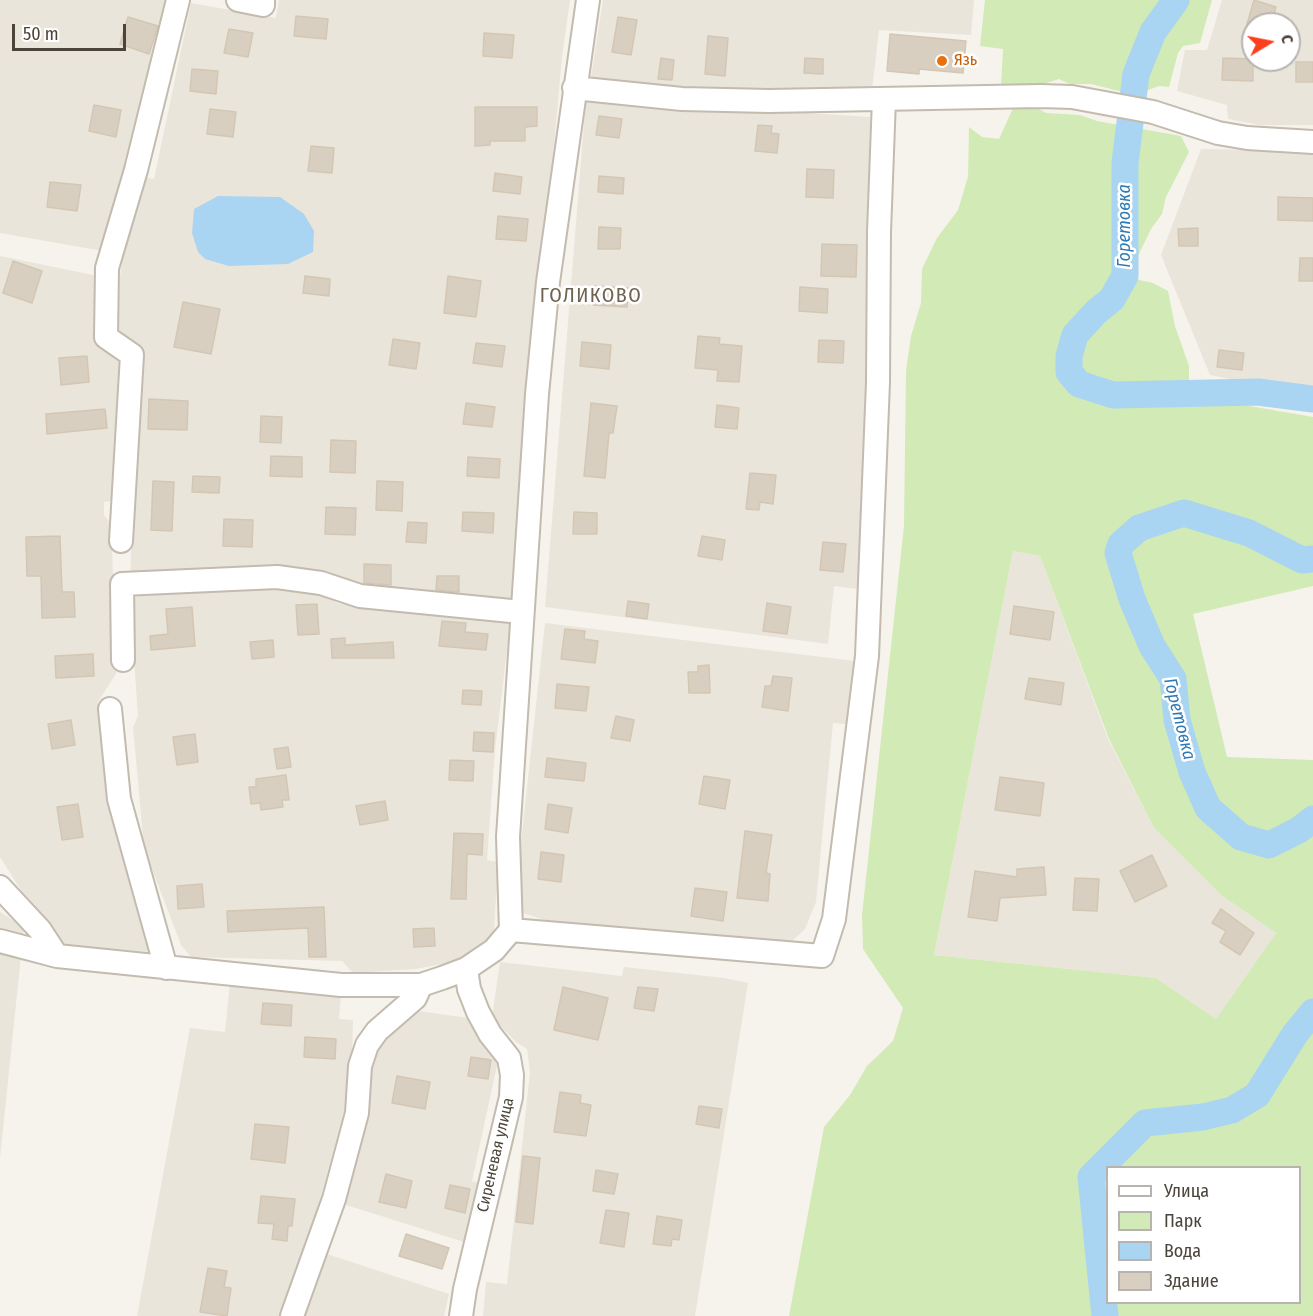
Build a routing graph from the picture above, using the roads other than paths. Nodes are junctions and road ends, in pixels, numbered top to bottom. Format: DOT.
graph roads {
  1 [pos="178,0"];
  2 [pos="238,0"];
  3 [pos="263,0"];
  4 [pos="588,0"];
  5 [pos="574,88"];
  6 [pos="884,99"];
  7 [pos="1313,142"];
  8 [pos="121,540"];
  9 [pos="521,612"];
  10 [pos="123,660"];
  11 [pos="110,709"];
  12 [pos="0,887"];
  13 [pos="511,930"];
  14 [pos="0,941"];
  15 [pos="57,956"];
  16 [pos="166,968"];
  17 [pos="466,969"];
  18 [pos="421,984"];
  19 [pos="292,1316"];
  20 [pos="461,1316"];
  1 -- 8 [label="street"];
  2 -- 3 [label="street"];
  4 -- 5 [label="street"];
  5 -- 6 [label="street"];
  5 -- 9 [label="street"];
  6 -- 7 [label="street"];
  6 -- 13 [label="street"];
  9 -- 10 [label="street"];
  9 -- 13 [label="street"];
  11 -- 16 [label="street"];
  12 -- 15 [label="street"];
  13 -- 17 [label="street"];
  14 -- 15 [label="street"];
  15 -- 16 [label="street"];
  16 -- 18 [label="street"];
  17 -- 18 [label="street"];
  17 -- 20 [label="street, Сиреневая улица"];
  18 -- 19 [label="street"];
}
